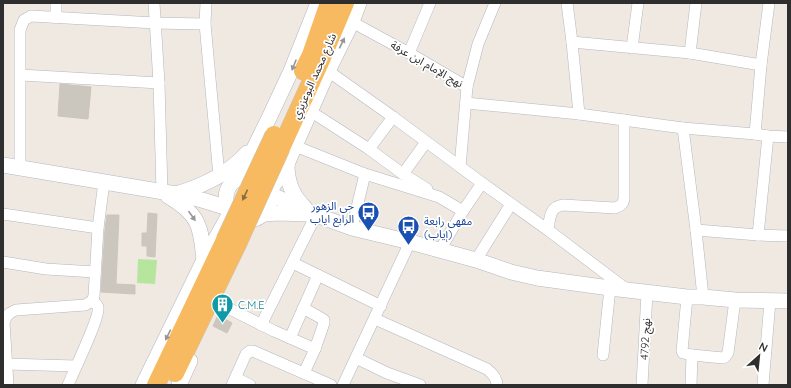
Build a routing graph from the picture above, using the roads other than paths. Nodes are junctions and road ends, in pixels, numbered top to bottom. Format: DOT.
graph roads {
  1 [pos="56,3"];
  2 [pos="154,3"];
  3 [pos="206,3"];
  4 [pos="318,3"];
  5 [pos="329,3"];
  6 [pos="345,3"];
  7 [pos="359,3"];
  8 [pos="430,3"];
  9 [pos="495,3"];
  10 [pos="567,3"];
  11 [pos="638,3"];
  12 [pos="696,3"];
  13 [pos="769,3"];
  14 [pos="56,18"];
  15 [pos="352,22"];
  16 [pos="156,23"];
  17 [pos="205,24"];
  18 [pos="572,42"];
  19 [pos="632,48"];
  20 [pos="409,53"];
  21 [pos="690,53"];
  22 [pos="761,65"];
  23 [pos="328,71"];
  24 [pos="21,75"];
  25 [pos="159,83"];
  26 [pos="467,87"];
  27 [pos="466,103"];
  28 [pos="310,111"];
  29 [pos="579,114"];
  30 [pos="393,117"];
  31 [pos="624,120"];
  32 [pos="683,128"];
  33 [pos="755,134"];
  34 [pos="768,136"];
  35 [pos="788,137"];
  36 [pos="257,142"];
  37 [pos="426,142"];
  38 [pos="284,148"];
  39 [pos="369,149"];
  40 [pos="3,165"];
  41 [pos="460,166"];
  42 [pos="20,168"];
  43 [pos="365,174"];
  44 [pos="403,174"];
  45 [pos="230,178"];
  46 [pos="104,182"];
  47 [pos="482,183"];
  48 [pos="269,192"];
  49 [pos="174,194"];
  50 [pos="440,197"];
  51 [pos="511,204"];
  52 [pos="229,211"];
  53 [pos="463,211"];
  54 [pos="3,214"];
  55 [pos="316,215"];
  56 [pos="261,216"];
  57 [pos="98,228"];
  58 [pos="352,228"];
  59 [pos="548,230"];
  60 [pos="696,230"];
  61 [pos="758,235"];
  62 [pos="788,236"];
  63 [pos="231,242"];
  64 [pos="410,242"];
  65 [pos="440,250"];
  66 [pos="476,260"];
  67 [pos="3,262"];
  68 [pos="293,263"];
  69 [pos="207,266"];
  70 [pos="95,272"];
  71 [pos="318,275"];
  72 [pos="610,288"];
  73 [pos="626,290"];
  74 [pos="647,293"];
  75 [pos="703,296"];
  76 [pos="687,297"];
  77 [pos="735,300"];
  78 [pos="92,301"];
  79 [pos="770,301"];
  80 [pos="788,301"];
  81 [pos="218,303"];
  82 [pos="381,306"];
  83 [pos="303,308"];
  84 [pos="6,311"];
  85 [pos="375,319"];
  86 [pos="262,325"];
  87 [pos="4,331"];
  88 [pos="290,338"];
  89 [pos="315,349"];
  90 [pos="603,355"];
  91 [pos="692,355"];
  92 [pos="356,358"];
  93 [pos="191,360"];
  94 [pos="6,364"];
  95 [pos="76,366"];
  96 [pos="304,373"];
  97 [pos="234,381"];
  98 [pos="8,385"];
  99 [pos="68,385"];
  100 [pos="143,385"];
  101 [pos="156,385"];
  102 [pos="169,385"];
  103 [pos="179,385"];
  104 [pos="185,385"];
  105 [pos="250,385"];
  106 [pos="331,385"];
  107 [pos="343,385"];
  108 [pos="420,385"];
  109 [pos="497,385"];
  110 [pos="642,385"];
  111 [pos="691,385"];
  112 [pos="763,385"];
  1 -- 14 [label="street"];
  2 -- 16 [label="street"];
  3 -- 17 [label="street"];
  4 -- 36 [label="main road, one-way"];
  5 -- 38 [label="highway, شارع محمد البوعزيزي"];
  6 -- 38 [label="highway, شارع محمد البوعزيزي"];
  7 -- 15 [label="main road"];
  8 -- 20 [label="street"];
  9 -- 26 [label="street, نهج الإمام ابن عرفة"];
  10 -- 18 [label="street"];
  11 -- 19 [label="street"];
  12 -- 21 [label="street"];
  13 -- 22 [label="street"];
  14 -- 16 [label="street"];
  14 -- 24 [label="street"];
  15 -- 20 [label="street, نهج الإمام ابن عرفة"];
  23 -- 15 [label="main road, one-way"];
  16 -- 17 [label="street"];
  16 -- 25 [label="street"];
  17 -- 45 [label="street"];
  18 -- 19 [label="street"];
  18 -- 29 [label="street"];
  19 -- 21 [label="street"];
  20 -- 26 [label="street, نهج الإمام ابن عرفة"];
  21 -- 22 [label="street"];
  22 -- 33 [label="street"];
  23 -- 28 [label="main road"];
  23 -- 30 [label="street"];
  24 -- 25 [label="street"];
  24 -- 42 [label="street"];
  25 -- 49 [label="street"];
  26 -- 27 [label="street"];
  27 -- 29 [label="street"];
  27 -- 41 [label="street"];
  28 -- 38 [label="main road"];
  28 -- 39 [label="street"];
  29 -- 31 [label="street"];
  30 -- 37 [label="street"];
  30 -- 39 [label="street"];
  31 -- 32 [label="street"];
  31 -- 59 [label="street"];
  32 -- 33 [label="street"];
  32 -- 60 [label="street"];
  33 -- 34 [label="street"];
  34 -- 35 [label="street"];
  34 -- 61 [label="street"];
  36 -- 45 [label="main road"];
  36 -- 45 [label="main road"];
  37 -- 41 [label="street"];
  37 -- 44 [label="street"];
  38 -- 43 [label="street"];
  38 -- 48 [label="main road"];
  38 -- 55 [label="main road"];
  38 -- 63 [label="highway, bridge"];
  39 -- 44 [label="street"];
  40 -- 42 [label="main road"];
  41 -- 47 [label="street"];
  42 -- 46 [label="main road"];
  43 -- 50 [label="street"];
  43 -- 58 [label="street"];
  44 -- 50 [label="street"];
  45 -- 48 [label="main road"];
  45 -- 49 [label="main road"];
  45 -- 52 [label="main road"];
  46 -- 49 [label="main road"];
  46 -- 57 [label="street"];
  47 -- 51 [label="street"];
  47 -- 53 [label="street"];
  48 -- 55 [label="main road"];
  48 -- 56 [label="main road"];
  49 -- 52 [label="main road"];
  49 -- 69 [label="main road, one-way"];
  50 -- 53 [label="street"];
  51 -- 59 [label="street"];
  51 -- 66 [label="street"];
  52 -- 56 [label="main road"];
  52 -- 69 [label="main road"];
  53 -- 65 [label="street"];
  54 -- 57 [label="street"];
  55 -- 56 [label="main road"];
  55 -- 58 [label="main road"];
  55 -- 68 [label="street"];
  56 -- 81 [label="main road"];
  57 -- 70 [label="street"];
  58 -- 64 [label="main road"];
  59 -- 73 [label="street"];
  60 -- 61 [label="street"];
  60 -- 75 [label="street"];
  61 -- 62 [label="street"];
  63 -- 69 [label="highway"];
  63 -- 102 [label="highway"];
  64 -- 65 [label="main road"];
  64 -- 82 [label="street"];
  65 -- 66 [label="main road"];
  66 -- 72 [label="main road"];
  67 -- 70 [label="street"];
  68 -- 71 [label="street"];
  68 -- 86 [label="street"];
  69 -- 100 [label="main road, one-way"];
  69 -- 101 [label="highway"];
  70 -- 78 [label="street"];
  71 -- 82 [label="street"];
  71 -- 83 [label="street"];
  72 -- 73 [label="main road"];
  72 -- 90 [label="street"];
  73 -- 74 [label="main road"];
  74 -- 76 [label="main road"];
  74 -- 110 [label="street, نهج 4792"];
  75 -- 76 [label="main road"];
  75 -- 77 [label="main road"];
  76 -- 91 [label="street"];
  77 -- 79 [label="main road"];
  77 -- 91 [label="street"];
  78 -- 84 [label="street"];
  78 -- 95 [label="street"];
  79 -- 80 [label="main road"];
  79 -- 112 [label="street"];
  81 -- 86 [label="street"];
  81 -- 93 [label="main road"];
  82 -- 85 [label="street"];
  83 -- 88 [label="street"];
  83 -- 89 [label="street"];
  84 -- 87 [label="street"];
  85 -- 92 [label="street"];
  85 -- 109 [label="street"];
  86 -- 88 [label="street"];
  87 -- 94 [label="street"];
  88 -- 89 [label="street"];
  89 -- 96 [label="street"];
  91 -- 111 [label="street"];
  92 -- 107 [label="street"];
  92 -- 108 [label="street"];
  93 -- 103 [label="main road"];
  93 -- 104 [label="street"];
  94 -- 95 [label="street"];
  94 -- 98 [label="street"];
  95 -- 99 [label="street"];
  96 -- 97 [label="street"];
  96 -- 106 [label="street"];
  97 -- 105 [label="street"];
}
